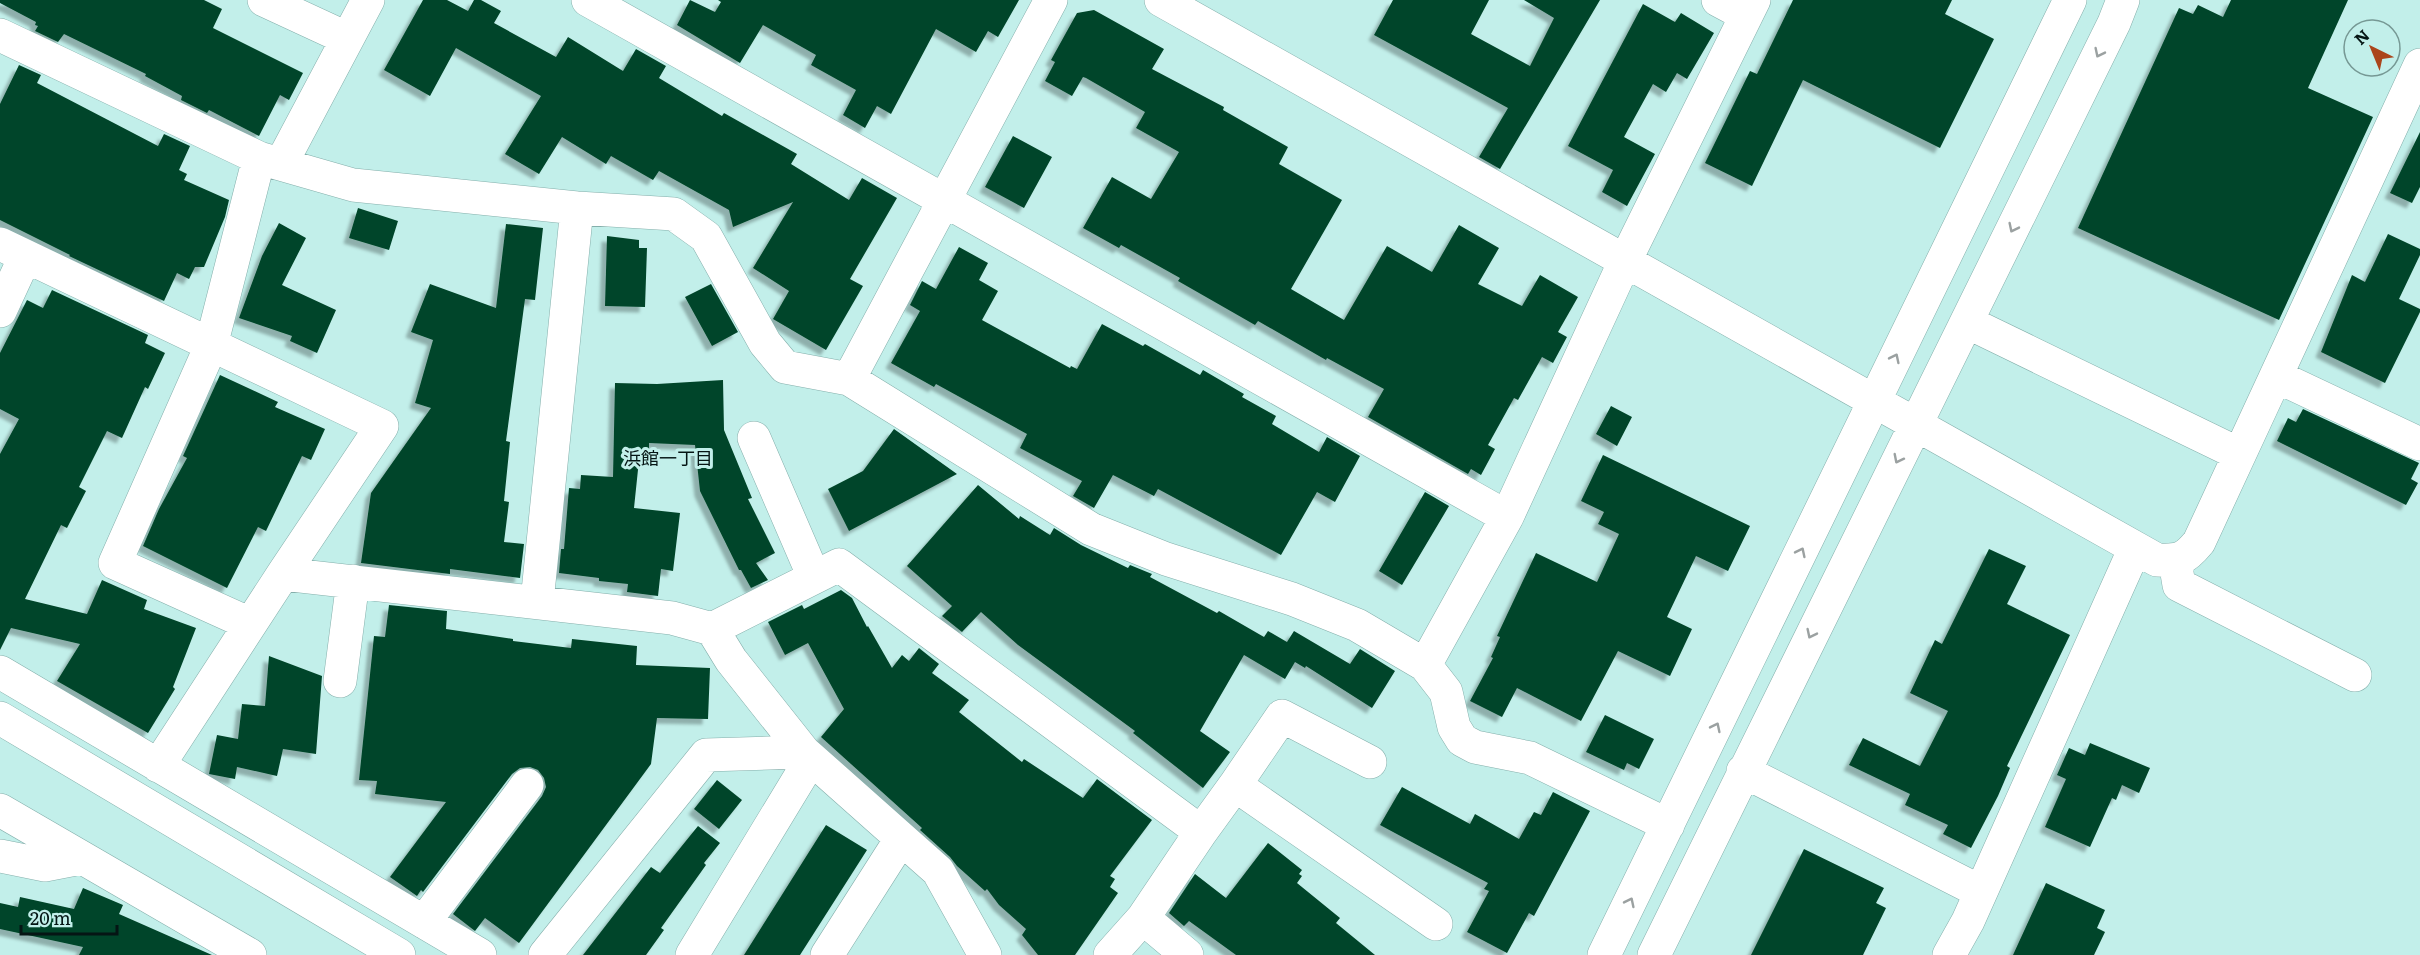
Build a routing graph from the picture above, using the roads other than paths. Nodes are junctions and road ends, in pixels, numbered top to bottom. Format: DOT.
graph roads {
  1 [pos="264,0"];
  2 [pos="368,0"];
  3 [pos="588,0"];
  4 [pos="1051,0"];
  5 [pos="1161,0"];
  6 [pos="2070,0"];
  7 [pos="2123,0"];
  8 [pos="1740,5"];
  9 [pos="0,35"];
  10 [pos="346,38"];
  11 [pos="2420,65"];
  12 [pos="270,161"];
  13 [pos="944,200"];
  14 [pos="577,208"];
  15 [pos="13,250"];
  16 [pos="1624,261"];
  17 [pos="0,311"];
  18 [pos="1967,322"];
  19 [pos="211,346"];
  20 [pos="2276,376"];
  21 [pos="849,379"];
  22 [pos="1874,402"];
  23 [pos="1916,423"];
  24 [pos="754,438"];
  25 [pos="2420,444"];
  26 [pos="2240,454"];
  27 [pos="1507,517"];
  28 [pos="2135,548"];
  29 [pos="2175,561"];
  30 [pos="283,573"];
  31 [pos="814,577"];
  32 [pos="353,581"];
  33 [pos="537,602"];
  34 [pos="250,624"];
  35 [pos="712,629"];
  36 [pos="1425,665"];
  37 [pos="0,672"];
  38 [pos="2355,675"];
  39 [pos="340,681"];
  40 [pos="0,718"];
  41 [pos="808,755"];
  42 [pos="1370,762"];
  43 [pos="158,766"];
  44 [pos="1743,771"];
  45 [pos="527,785"];
  46 [pos="1235,785"];
  47 [pos="0,810"];
  48 [pos="1668,825"];
  49 [pos="1201,832"];
  50 [pos="901,838"];
  51 [pos="0,856"];
  52 [pos="81,858"];
  53 [pos="1981,892"];
  54 [pos="1143,918"];
  55 [pos="424,922"];
  56 [pos="1436,924"];
  57 [pos="250,955"];
  58 [pos="399,955"];
  59 [pos="480,955"];
  60 [pos="545,955"];
  61 [pos="692,955"];
  62 [pos="828,955"];
  63 [pos="985,955"];
  64 [pos="1110,955"];
  65 [pos="1187,955"];
  66 [pos="1604,955"];
  67 [pos="1654,955"];
  68 [pos="1949,955"];
  1 -- 10 [label="street"];
  2 -- 10 [label="street"];
  3 -- 13 [label="street"];
  4 -- 13 [label="street"];
  5 -- 16 [label="street"];
  22 -- 6 [label="street, one-way"];
  7 -- 18 [label="street, one-way"];
  8 -- 16 [label="street"];
  9 -- 12 [label="street"];
  10 -- 12 [label="street"];
  11 -- 20 [label="street"];
  12 -- 14 [label="street"];
  12 -- 19 [label="street"];
  13 -- 21 [label="street"];
  13 -- 27 [label="street"];
  14 -- 21 [label="street"];
  14 -- 33 [label="street"];
  15 -- 17 [label="street"];
  15 -- 19 [label="street"];
  16 -- 22 [label="street"];
  16 -- 27 [label="street"];
  18 -- 23 [label="street"];
  18 -- 26 [label="street"];
  19 -- 30 [label="street"];
  19 -- 34 [label="street"];
  20 -- 25 [label="street"];
  20 -- 26 [label="street"];
  21 -- 36 [label="street"];
  22 -- 23 [label="street"];
  48 -- 22 [label="street, one-way"];
  23 -- 28 [label="street"];
  23 -- 44 [label="street, one-way"];
  24 -- 31 [label="street"];
  26 -- 29 [label="street"];
  27 -- 36 [label="street"];
  28 -- 29 [label="street"];
  28 -- 53 [label="street"];
  29 -- 38 [label="street"];
  30 -- 32 [label="street"];
  30 -- 34 [label="street"];
  31 -- 35 [label="street"];
  31 -- 49 [label="street"];
  32 -- 33 [label="street"];
  32 -- 39 [label="street"];
  33 -- 35 [label="street"];
  34 -- 43 [label="street"];
  35 -- 41 [label="street"];
  36 -- 48 [label="street"];
  37 -- 43 [label="street"];
  40 -- 58 [label="street"];
  41 -- 50 [label="street"];
  41 -- 60 [label="street"];
  41 -- 61 [label="street"];
  42 -- 46 [label="street"];
  43 -- 55 [label="street"];
  44 -- 53 [label="street"];
  44 -- 67 [label="street"];
  45 -- 55 [label="street"];
  46 -- 49 [label="street"];
  46 -- 56 [label="street"];
  47 -- 52 [label="street"];
  66 -- 48 [label="street, one-way"];
  49 -- 54 [label="street"];
  50 -- 62 [label="street"];
  50 -- 63 [label="street"];
  51 -- 52 [label="street"];
  52 -- 57 [label="street"];
  53 -- 68 [label="street"];
  54 -- 64 [label="street"];
  54 -- 65 [label="street"];
  55 -- 59 [label="street"];
}
